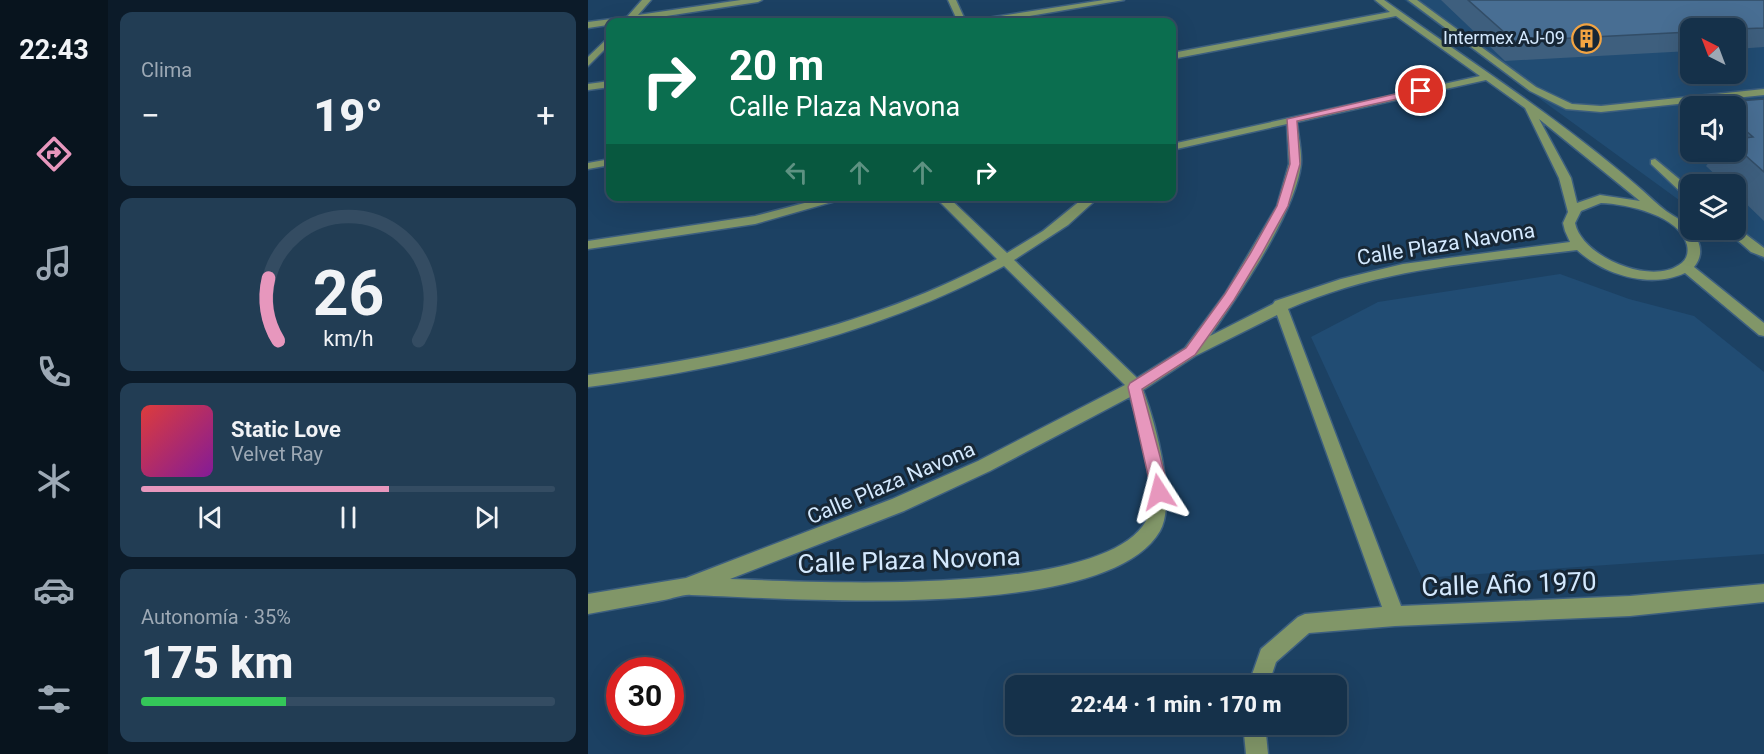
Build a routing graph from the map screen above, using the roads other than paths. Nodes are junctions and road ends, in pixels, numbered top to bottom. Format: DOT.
graph roads {
  1 [pos="647,0"];
  2 [pos="758,0"];
  3 [pos="952,0"];
  4 [pos="1120,0"];
  5 [pos="1379,0"];
  6 [pos="1412,0"];
  7 [pos="1397,13"];
  8 [pos="630,18"];
  9 [pos="641,18"];
  10 [pos="960,18"];
  11 [pos="1006,18"];
  12 [pos="606,23"];
  13 [pos="588,25"];
  14 [pos="606,43"];
  15 [pos="1176,55"];
  16 [pos="588,63"];
  17 [pos="1486,77"];
  18 [pos="606,85"];
  19 [pos="588,87"];
  20 [pos="1764,92"];
  21 [pos="1527,107"];
  22 [pos="1292,119"];
  23 [pos="1176,146"];
  24 [pos="1655,162"];
  25 [pos="606,163"];
  26 [pos="588,166"];
  27 [pos="1680,185"];
  28 [pos="828,201"];
  29 [pos="945,201"];
  30 [pos="1088,201"];
  31 [pos="1573,210"];
  32 [pos="1659,211"];
  33 [pos="1745,240"];
  34 [pos="588,245"];
  35 [pos="1580,245"];
  36 [pos="1764,253"];
  37 [pos="1008,260"];
  38 [pos="1687,268"];
  39 [pos="1280,306"];
  40 [pos="1764,331"];
  41 [pos="1190,352"];
  42 [pos="588,381"];
  43 [pos="1135,387"];
  44 [pos="686,587"];
  45 [pos="1764,593"];
  46 [pos="588,604"];
  47 [pos="1395,616"];
  48 [pos="1262,675"];
  49 [pos="1255,735"];
  50 [pos="1257,754"];
  1 -- 8 [label="street"];
  2 -- 9 [label="street"];
  3 -- 10 [label="street"];
  4 -- 11 [label="street"];
  5 -- 7 [label="street"];
  6 -- 20 [label="street"];
  7 -- 15 [label="street"];
  7 -- 17 [label="street"];
  12 -- 13 [label="street"];
  14 -- 16 [label="street"];
  17 -- 21 [label="street"];
  17 -- 22 [label="street"];
  18 -- 19 [label="street"];
  21 -- 31 [label="street"];
  21 -- 32 [label="street"];
  22 -- 23 [label="street"];
  22 -- 41 [label="street, Calle Plaza Navona"];
  24 -- 27 [label="street"];
  25 -- 26 [label="street"];
  28 -- 34 [label="street"];
  29 -- 37 [label="street"];
  30 -- 37 [label="street"];
  31 -- 32 [label="street"];
  31 -- 35 [label="street"];
  32 -- 38 [label="street"];
  33 -- 36 [label="street"];
  35 -- 38 [label="street"];
  35 -- 39 [label="street, Calle Plaza Navona"];
  37 -- 42 [label="street"];
  37 -- 43 [label="street"];
  38 -- 40 [label="street"];
  39 -- 41 [label="street, Calle Plaza Navona"];
  39 -- 47 [label="street"];
  41 -- 43 [label="street, Calle Plaza Navona"];
  43 -- 44 [label="street, Calle Plaza Navona"];
  43 -- 44 [label="street, Calle Plaza Novona"];
  44 -- 46 [label="street, Calle Plaza Navona"];
  45 -- 47 [label="street, Calle Año 1970"];
  47 -- 48 [label="street, Calle Año 1970"];
  49 -- 50 [label="street"];
}
